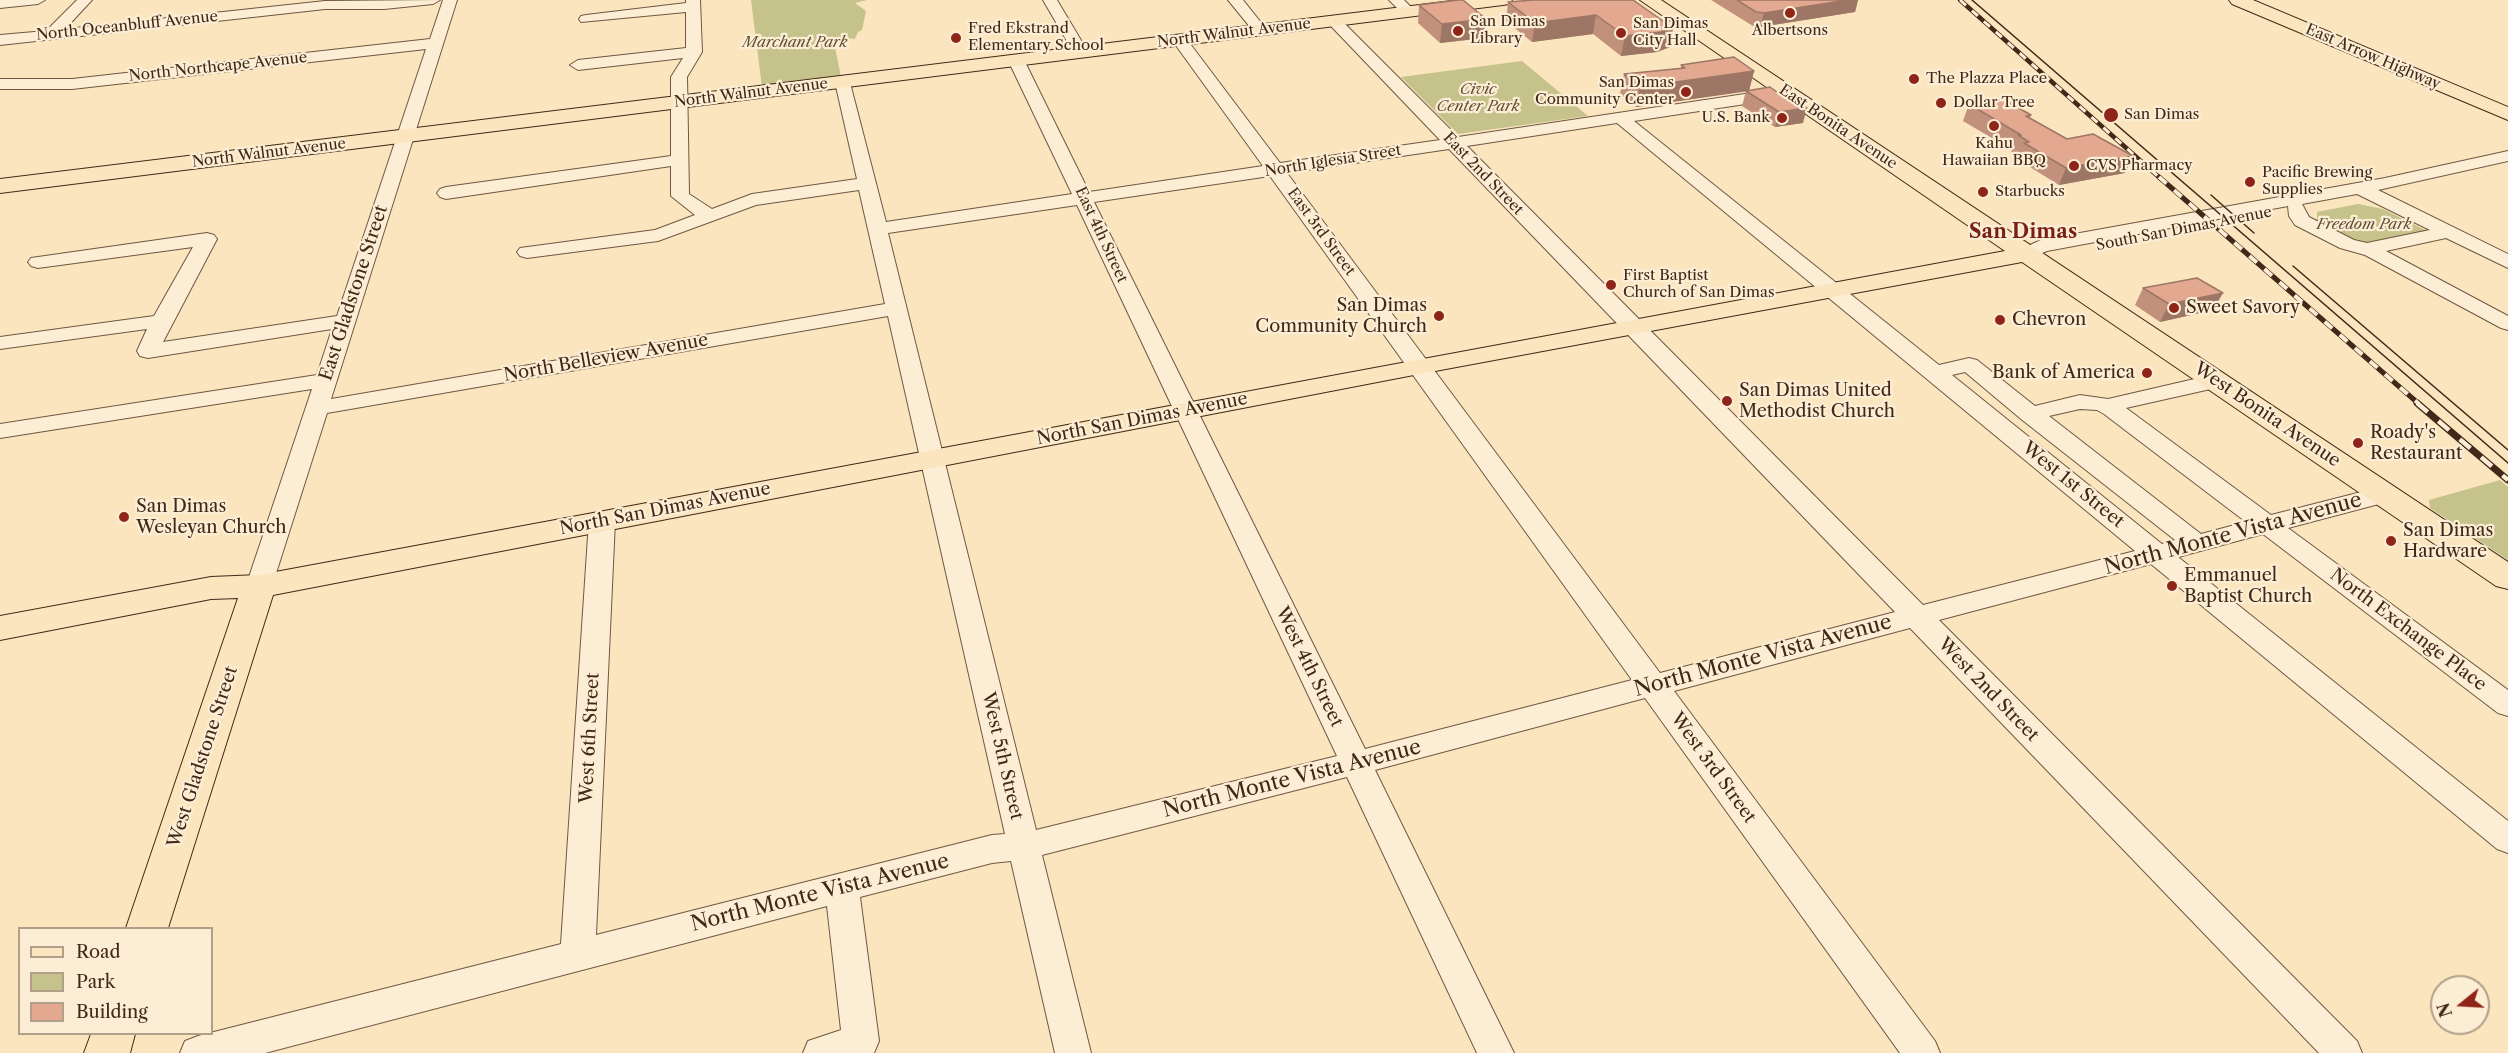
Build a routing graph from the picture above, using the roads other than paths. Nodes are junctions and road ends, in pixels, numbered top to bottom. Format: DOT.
graph roads {
  1 [pos="38,0"];
  2 [pos="85,0"];
  3 [pos="220,0"];
  4 [pos="433,0"];
  5 [pos="450,0"];
  6 [pos="1050,0"];
  7 [pos="1235,0"];
  8 [pos="1503,0"];
  9 [pos="1650,0"];
  10 [pos="2238,0"];
  11 [pos="2259,0"];
  12 [pos="327,3"];
  13 [pos="693,3"];
  14 [pos="0,4"];
  15 [pos="1402,6"];
  16 [pos="208,17"];
  17 [pos="586,19"];
  18 [pos="1334,21"];
  19 [pos="1260,30"];
  20 [pos="50,34"];
  21 [pos="0,40"];
  22 [pos="1180,40"];
  23 [pos="436,43"];
  24 [pos="694,52"];
  25 [pos="1080,52"];
  26 [pos="1016,60"];
  27 [pos="578,65"];
  28 [pos="843,82"];
  29 [pos="3,91"];
  30 [pos="1787,92"];
  31 [pos="678,102"];
  32 [pos="2508,103"];
  33 [pos="2508,114"];
  34 [pos="1621,118"];
  35 [pos="406,136"];
  36 [pos="1454,143"];
  37 [pos="2508,156"];
  38 [pos="679,160"];
  39 [pos="1276,170"];
  40 [pos="2508,171"];
  41 [pos="868,183"];
  42 [pos="0,186"];
  43 [pos="2366,191"];
  44 [pos="446,193"];
  45 [pos="1083,199"];
  46 [pos="2296,208"];
  47 [pos="710,216"];
  48 [pos="878,229"];
  49 [pos="2450,232"];
  50 [pos="2368,249"];
  51 [pos="526,252"];
  52 [pos="2346,253"];
  53 [pos="2026,254"];
  54 [pos="38,262"];
  55 [pos="2508,262"];
  56 [pos="1833,289"];
  57 [pos="896,309"];
  58 [pos="162,321"];
  59 [pos="345,321"];
  60 [pos="2508,324"];
  61 [pos="1633,327"];
  62 [pos="0,343"];
  63 [pos="1419,366"];
  64 [pos="1935,372"];
  65 [pos="326,380"];
  66 [pos="2216,381"];
  67 [pos="2093,404"];
  68 [pos="317,408"];
  69 [pos="1184,411"];
  70 [pos="2029,414"];
  71 [pos="0,431"];
  72 [pos="931,459"];
  73 [pos="2385,494"];
  74 [pos="602,521"];
  75 [pos="2268,525"];
  76 [pos="2197,544"];
  77 [pos="2158,555"];
  78 [pos="2508,578"];
  79 [pos="259,586"];
  80 [pos="1915,616"];
  81 [pos="0,628"];
  82 [pos="0,649"];
  83 [pos="1653,686"];
  84 [pos="2508,705"];
  85 [pos="1356,763"];
  86 [pos="2508,840"];
  87 [pos="1024,846"];
  88 [pos="842,888"];
  89 [pos="147,927"];
  90 [pos="578,955"];
  91 [pos="113,1035"];
  92 [pos="106,1053"];
  93 [pos="198,1053"];
  94 [pos="820,1053"];
  95 [pos="1073,1053"];
  96 [pos="1496,1053"];
  97 [pos="1922,1053"];
  98 [pos="2344,1053"];
  1 -- 14 [label="street"];
  2 -- 20 [label="street"];
  3 -- 16 [label="street"];
  4 -- 12 [label="street, North Oceanbluff Avenue"];
  5 -- 23 [label="street, East Gladstone Street"];
  6 -- 25 [label="street"];
  7 -- 19 [label="street"];
  8 -- 15 [label="main road, North Walnut Avenue"];
  9 -- 30 [label="main road, East Bonita Avenue"];
  10 -- 33 [label="main road, East Arrow Highway"];
  11 -- 32 [label="main road, East Arrow Highway"];
  12 -- 16 [label="street, North Oceanbluff Avenue"];
  13 -- 17 [label="street"];
  13 -- 24 [label="street"];
  15 -- 18 [label="main road, North Walnut Avenue"];
  16 -- 20 [label="street, North Oceanbluff Avenue"];
  18 -- 19 [label="main road, North Walnut Avenue"];
  18 -- 36 [label="street, East 2nd Street"];
  19 -- 22 [label="main road, North Walnut Avenue"];
  20 -- 21 [label="street, North Oceanbluff Avenue"];
  22 -- 25 [label="main road, North Walnut Avenue"];
  22 -- 39 [label="street, East 3rd Street"];
  23 -- 29 [label="street, North Northcape Avenue"];
  23 -- 35 [label="street, East Gladstone Street"];
  24 -- 27 [label="street"];
  24 -- 31 [label="street"];
  25 -- 26 [label="main road, North Walnut Avenue"];
  26 -- 28 [label="main road, North Walnut Avenue"];
  26 -- 45 [label="street, East 4th Street"];
  28 -- 31 [label="main road, North Walnut Avenue"];
  28 -- 41 [label="street, West 5th Street"];
  30 -- 34 [label="street, North Iglesia Street"];
  30 -- 53 [label="main road, East Bonita Avenue"];
  31 -- 35 [label="main road, North Walnut Avenue"];
  31 -- 38 [label="street"];
  34 -- 36 [label="street, North Iglesia Street"];
  34 -- 56 [label="street, West 1st Street"];
  35 -- 42 [label="main road, North Walnut Avenue"];
  35 -- 59 [label="street, East Gladstone Street"];
  36 -- 39 [label="street, North Iglesia Street"];
  36 -- 61 [label="street, East 2nd Street"];
  37 -- 43 [label="street, South San Dimas Avenue"];
  38 -- 44 [label="street"];
  38 -- 47 [label="street"];
  39 -- 45 [label="street, North Iglesia Street"];
  39 -- 63 [label="street, East 3rd Street"];
  40 -- 43 [label="street, South San Dimas Avenue"];
  41 -- 47 [label="street"];
  41 -- 48 [label="street, West 5th Street"];
  43 -- 46 [label="street, South San Dimas Avenue"];
  43 -- 49 [label="street"];
  43 -- 53 [label="street, South San Dimas Avenue"];
  45 -- 48 [label="street, North Iglesia Street"];
  45 -- 69 [label="street, East 4th Street"];
  46 -- 50 [label="street"];
  46 -- 53 [label="street, South San Dimas Avenue"];
  47 -- 51 [label="street"];
  48 -- 57 [label="street, West 5th Street"];
  49 -- 50 [label="street"];
  49 -- 55 [label="street"];
  50 -- 52 [label="street"];
  50 -- 60 [label="street"];
  53 -- 56 [label="main road, North San Dimas Avenue"];
  53 -- 66 [label="main road, West Bonita Avenue"];
  54 -- 58 [label="street"];
  56 -- 61 [label="main road, North San Dimas Avenue"];
  56 -- 64 [label="street, West 1st Street"];
  57 -- 68 [label="street, North Belleview Avenue"];
  57 -- 72 [label="street, West 5th Street"];
  58 -- 59 [label="street"];
  58 -- 62 [label="street"];
  59 -- 65 [label="street, East Gladstone Street"];
  61 -- 63 [label="main road, North San Dimas Avenue"];
  61 -- 80 [label="street, West 2nd Street"];
  63 -- 69 [label="main road, North San Dimas Avenue"];
  63 -- 83 [label="street, West 3rd Street"];
  64 -- 70 [label="street"];
  64 -- 77 [label="street, West 1st Street"];
  65 -- 68 [label="street, East Gladstone Street"];
  65 -- 71 [label="street"];
  66 -- 67 [label="street"];
  66 -- 73 [label="main road, West Bonita Avenue"];
  67 -- 70 [label="street"];
  67 -- 75 [label="street, North Exchange Place"];
  68 -- 79 [label="street, East Gladstone Street"];
  69 -- 72 [label="main road, North San Dimas Avenue"];
  69 -- 85 [label="street, West 4th Street"];
  70 -- 76 [label="street"];
  72 -- 74 [label="main road, North San Dimas Avenue"];
  72 -- 87 [label="street, West 5th Street"];
  73 -- 75 [label="street, North Monte Vista Avenue"];
  73 -- 78 [label="main road, West Bonita Avenue"];
  74 -- 79 [label="main road, North San Dimas Avenue"];
  74 -- 90 [label="street, West 6th Street"];
  75 -- 76 [label="street, North Monte Vista Avenue"];
  75 -- 84 [label="street, North Exchange Place"];
  76 -- 77 [label="street, North Monte Vista Avenue"];
  77 -- 80 [label="street, North Monte Vista Avenue"];
  77 -- 86 [label="street, West 1st Street"];
  79 -- 81 [label="main road, North San Dimas Avenue"];
  79 -- 82 [label="main road, North San Dimas Avenue"];
  79 -- 89 [label="main road, West Gladstone Street"];
  80 -- 83 [label="street, North Monte Vista Avenue"];
  80 -- 98 [label="street, West 2nd Street"];
  83 -- 85 [label="street, North Monte Vista Avenue"];
  83 -- 97 [label="street, West 3rd Street"];
  85 -- 87 [label="street, North Monte Vista Avenue"];
  85 -- 96 [label="street, West 4th Street"];
  87 -- 88 [label="street, North Monte Vista Avenue"];
  87 -- 95 [label="street, West 5th Street"];
  88 -- 90 [label="street, North Monte Vista Avenue"];
  88 -- 94 [label="street"];
  90 -- 93 [label="street, North Monte Vista Avenue"];
  91 -- 92 [label="main road"];
}
